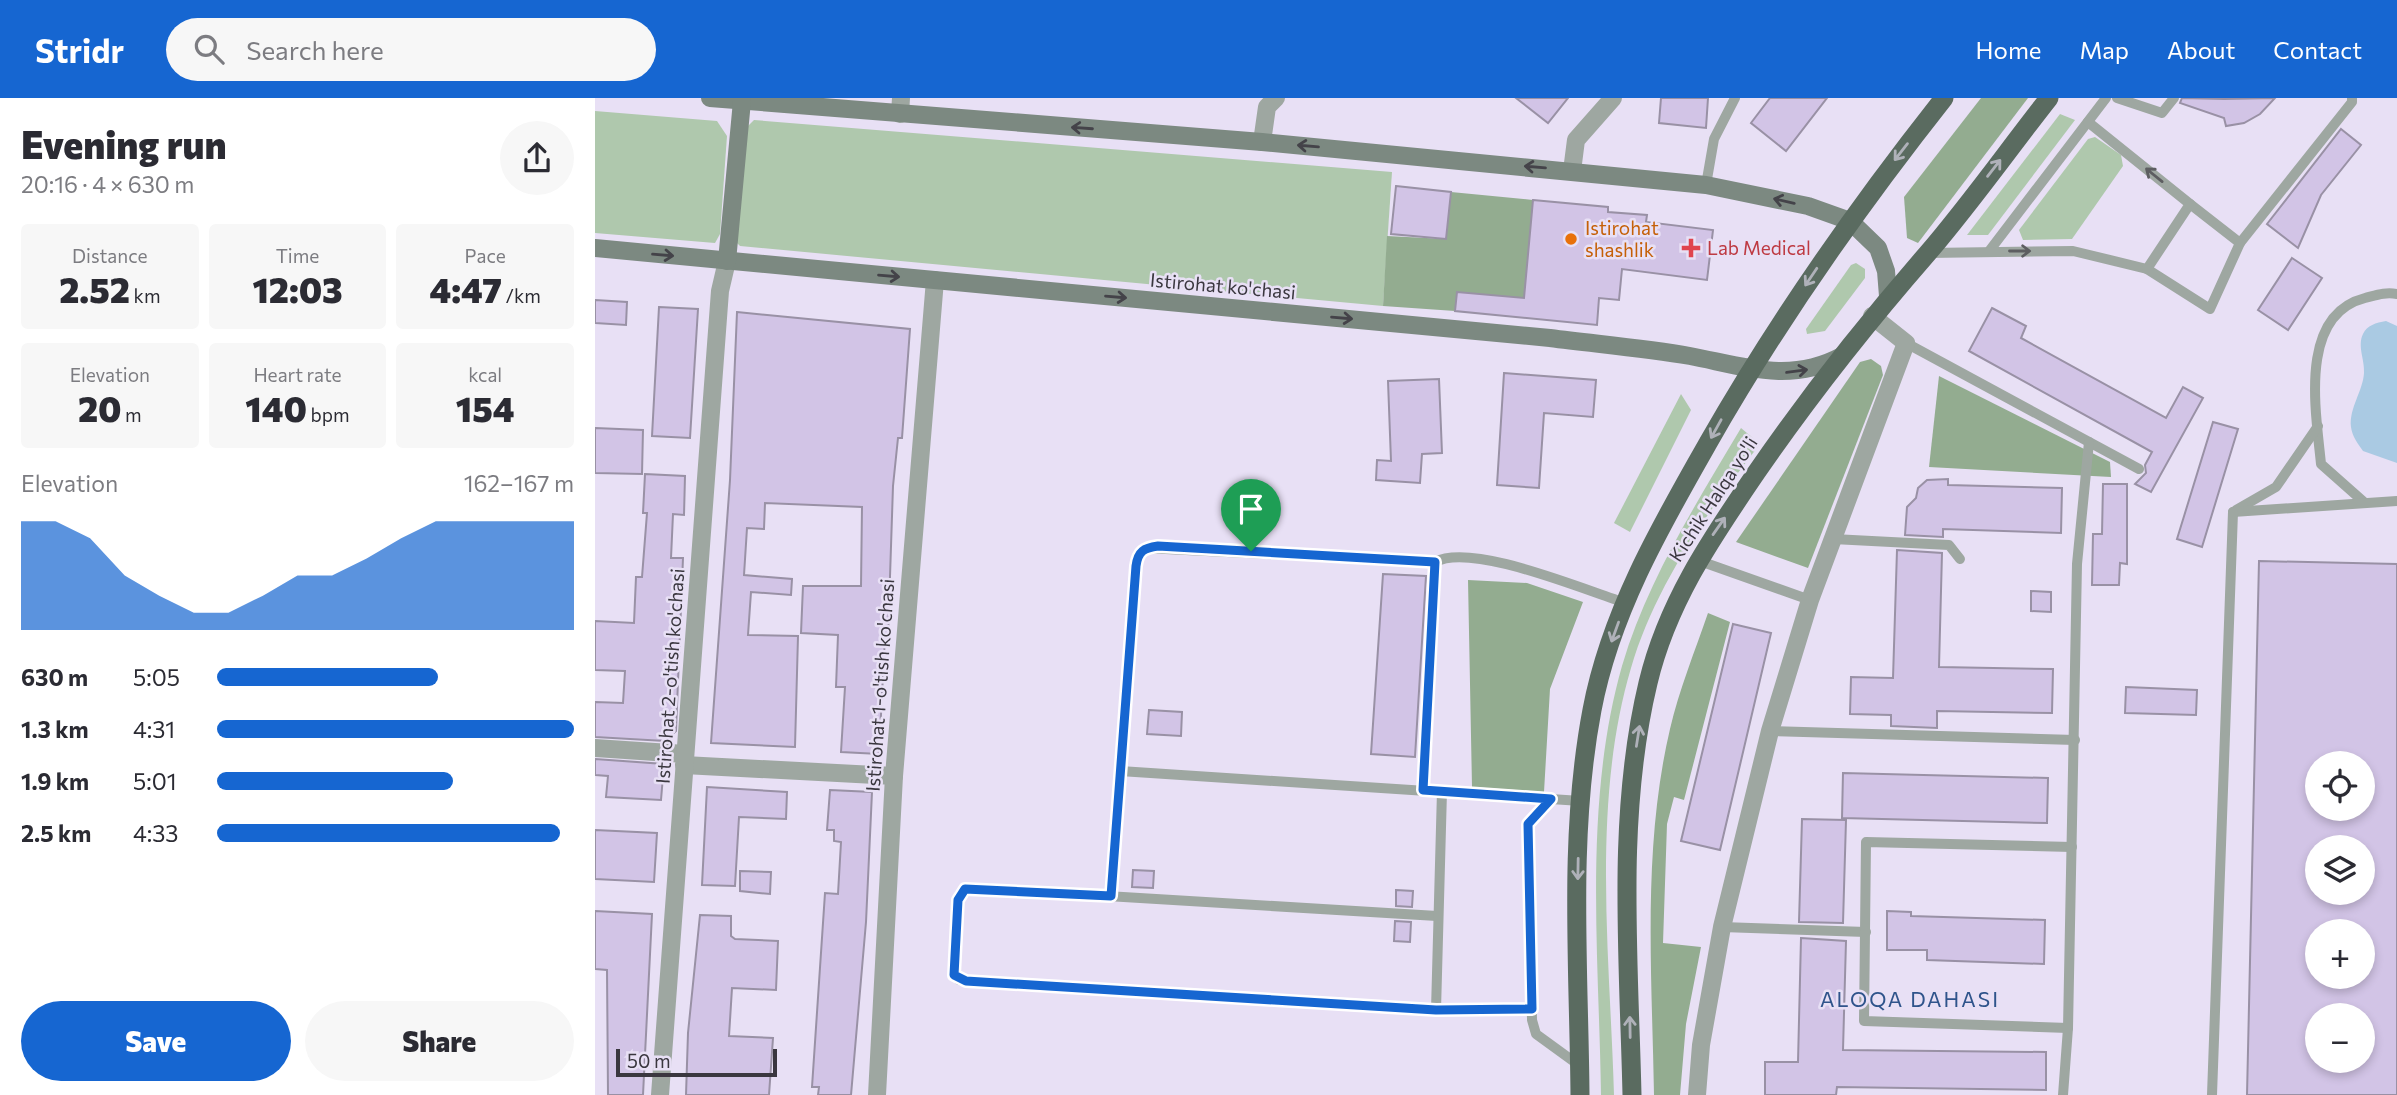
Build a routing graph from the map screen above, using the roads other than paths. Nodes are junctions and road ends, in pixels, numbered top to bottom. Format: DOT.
graph roads {
  1 [pos="710,98"];
  2 [pos="1276,98"];
  3 [pos="1613,98"];
  4 [pos="1735,98"];
  5 [pos="1944,98"];
  6 [pos="2049,98"];
  7 [pos="2059,98"];
  8 [pos="2106,98"];
  9 [pos="2117,98"];
  10 [pos="2174,98"];
  11 [pos="2351,98"];
  12 [pos="742,99"];
  13 [pos="900,106"];
  14 [pos="2088,122"];
  15 [pos="1262,142"];
  16 [pos="1572,171"];
  17 [pos="1706,185"];
  18 [pos="2190,204"];
  19 [pos="1850,221"];
  20 [pos="2240,243"];
  21 [pos="595,248"];
  22 [pos="1990,250"];
  23 [pos="1928,253"];
  24 [pos="727,261"];
  25 [pos="2147,269"];
  26 [pos="935,280"];
  27 [pos="2397,294"];
  28 [pos="1888,296"];
  29 [pos="1872,316"];
  30 [pos="1906,343"];
  31 [pos="1842,356"];
  32 [pos="1749,369"];
  33 [pos="2318,426"];
  34 [pos="2089,442"];
  35 [pos="2139,469"];
  36 [pos="2397,501"];
  37 [pos="2365,503"];
  38 [pos="2233,512"];
  39 [pos="1833,539"];
  40 [pos="1960,559"];
  41 [pos="1697,560"];
  42 [pos="1435,562"];
  43 [pos="1810,600"];
  44 [pos="1626,603"];
  45 [pos="1770,731"];
  46 [pos="2075,740"];
  47 [pos="595,748"];
  48 [pos="685,760"];
  49 [pos="1120,771"];
  50 [pos="894,776"];
  51 [pos="1423,790"];
  52 [pos="1442,791"];
  53 [pos="1551,799"];
  54 [pos="1581,801"];
  55 [pos="2071,847"];
  56 [pos="1111,896"];
  57 [pos="1437,916"];
  58 [pos="1722,927"];
  59 [pos="1866,932"];
  60 [pos="1532,1009"];
  61 [pos="1436,1010"];
  62 [pos="2068,1028"];
  63 [pos="1580,1066"];
  64 [pos="660,1095"];
  65 [pos="877,1095"];
  66 [pos="1580,1095"];
  67 [pos="1632,1095"];
  68 [pos="1697,1095"];
  69 [pos="2063,1095"];
  70 [pos="2212,1095"];
  1 -- 12 [label="main road"];
  2 -- 15 [label="street"];
  3 -- 16 [label="street"];
  4 -- 17 [label="lane"];
  5 -- 19 [label="highway, Kichik Halqa yo'li, one-way"];
  6 -- 7 [label="lane"];
  23 -- 6 [label="highway, Kichik Halqa yo'li, one-way"];
  8 -- 14 [label="lane"];
  9 -- 10 [label="lane"];
  11 -- 20 [label="lane"];
  12 -- 13 [label="main road"];
  12 -- 24 [label="main road"];
  15 -- 13 [label="main road, one-way"];
  18 -- 14 [label="lane, one-way"];
  14 -- 22 [label="lane"];
  16 -- 15 [label="main road, one-way"];
  16 -- 17 [label="main road"];
  19 -- 17 [label="main road, one-way"];
  18 -- 20 [label="lane"];
  18 -- 25 [label="lane"];
  19 -- 28 [label="main road"];
  19 -- 32 [label="highway, Kichik Halqa yo'li, one-way"];
  20 -- 25 [label="lane"];
  21 -- 24 [label="main road, Istirohat ko'chasi, one-way"];
  22 -- 23 [label="lane"];
  22 -- 25 [label="lane, one-way"];
  23 -- 28 [label="highway, Kichik Halqa yo'li"];
  24 -- 26 [label="main road, Istirohat ko'chasi, one-way"];
  24 -- 48 [label="street, Istirohat 2-o'tish ko'chasi"];
  26 -- 32 [label="main road, Istirohat ko'chasi, one-way"];
  26 -- 50 [label="street, Istirohat 1-o'tish ko'chasi"];
  27 -- 33 [label="lane"];
  28 -- 29 [label="highway, Kichik Halqa yo'li"];
  29 -- 30 [label="street"];
  29 -- 31 [label="highway, Kichik Halqa yo'li"];
  30 -- 34 [label="lane"];
  30 -- 39 [label="street"];
  32 -- 31 [label="main road, Istirohat ko'chasi, one-way"];
  41 -- 31 [label="highway, Kichik Halqa yo'li, one-way"];
  32 -- 44 [label="highway, Kichik Halqa yo'li, one-way"];
  33 -- 37 [label="lane"];
  33 -- 38 [label="lane"];
  34 -- 35 [label="lane"];
  34 -- 46 [label="lane"];
  36 -- 37 [label="lane"];
  37 -- 38 [label="lane"];
  38 -- 70 [label="lane"];
  39 -- 40 [label="lane"];
  39 -- 43 [label="street"];
  41 -- 43 [label="lane"];
  67 -- 41 [label="highway, Kichik Halqa yo'li, one-way"];
  42 -- 44 [label="lane"];
  42 -- 49 [label="lane"];
  42 -- 51 [label="lane"];
  43 -- 45 [label="street"];
  44 -- 54 [label="highway, Kichik Halqa yo'li, one-way"];
  45 -- 46 [label="lane"];
  45 -- 58 [label="street"];
  46 -- 55 [label="lane"];
  47 -- 48 [label="street"];
  48 -- 50 [label="street"];
  48 -- 64 [label="street, Istirohat 2-o'tish ko'chasi"];
  49 -- 51 [label="lane"];
  49 -- 56 [label="lane"];
  50 -- 65 [label="street, Istirohat 1-o'tish ko'chasi"];
  51 -- 52 [label="lane"];
  52 -- 53 [label="lane"];
  52 -- 57 [label="lane"];
  53 -- 54 [label="lane"];
  53 -- 60 [label="lane"];
  54 -- 63 [label="highway, Kichik Halqa yo'li, one-way"];
  55 -- 59 [label="lane"];
  55 -- 62 [label="lane"];
  56 -- 57 [label="lane"];
  56 -- 61 [label="lane"];
  57 -- 61 [label="lane"];
  58 -- 59 [label="lane"];
  58 -- 68 [label="street"];
  59 -- 62 [label="lane"];
  60 -- 61 [label="lane"];
  60 -- 63 [label="lane"];
  62 -- 69 [label="lane"];
  63 -- 66 [label="highway, Kichik Halqa yo'li"];
}
